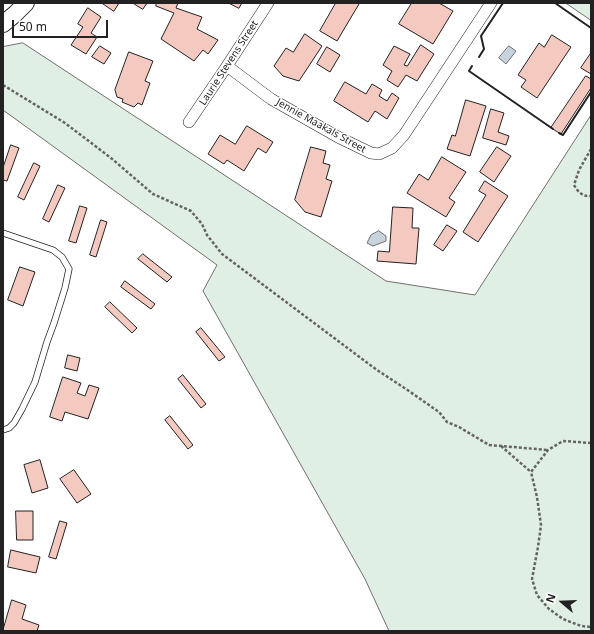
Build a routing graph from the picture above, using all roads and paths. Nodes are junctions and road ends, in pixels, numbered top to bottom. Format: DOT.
graph roads {
  1 [pos="26,3"];
  2 [pos="268,3"];
  3 [pos="491,3"];
  4 [pos="3,24"];
  5 [pos="227,66"];
  6 [pos="3,85"];
  7 [pos="189,122"];
  8 [pos="591,149"];
  9 [pos="591,196"];
  10 [pos="3,232"];
  11 [pos="3,430"];
  12 [pos="591,444"];
  13 [pos="501,446"];
  14 [pos="548,450"];
  15 [pos="531,472"];
  16 [pos="591,627"];
  1 -- 4 [label="street"];
  2 -- 5 [label="street, Laurie Stevens Street"];
  3 -- 5 [label="street, Jennie Maakals Street"];
  5 -- 7 [label="street, Laurie Stevens Street"];
  6 -- 13 [label="path"];
  8 -- 9 [label="path"];
  10 -- 11 [label="lane"];
  12 -- 14 [label="path"];
  13 -- 14 [label="path"];
  13 -- 15 [label="path"];
  14 -- 15 [label="path"];
  15 -- 16 [label="path"];
}
